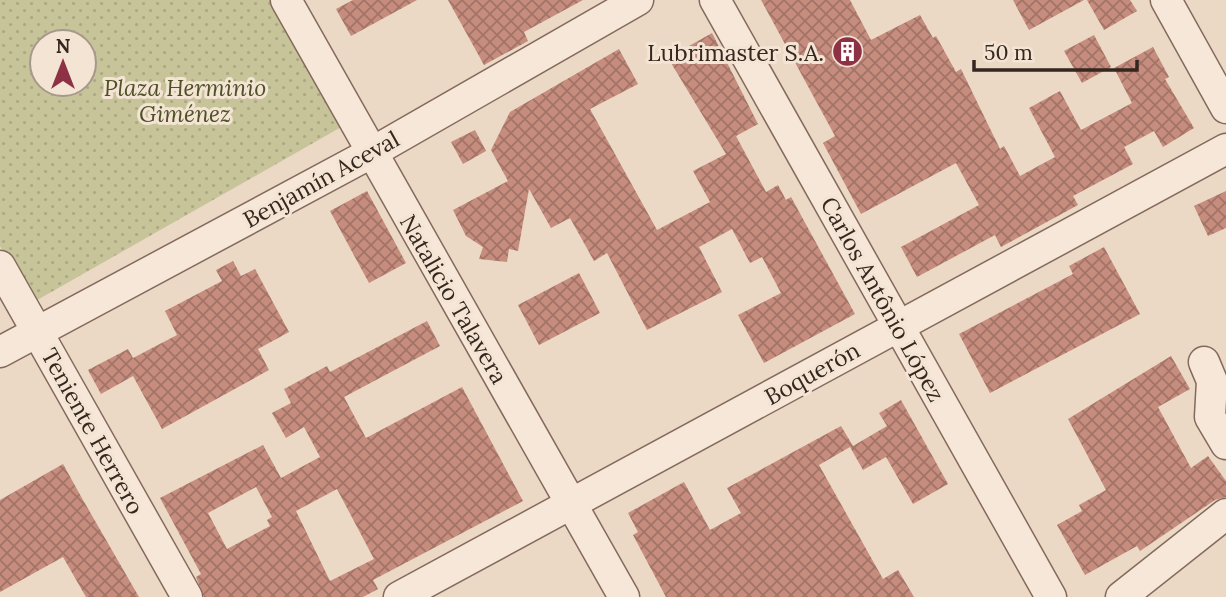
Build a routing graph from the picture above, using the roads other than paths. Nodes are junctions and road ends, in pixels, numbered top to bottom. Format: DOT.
graph roads {
  1 [pos="286,0"];
  2 [pos="638,0"];
  3 [pos="715,0"];
  4 [pos="1166,0"];
  5 [pos="1226,108"];
  6 [pos="1226,149"];
  7 [pos="371,153"];
  8 [pos="0,266"];
  9 [pos="898,326"];
  10 [pos="37,332"];
  11 [pos="0,352"];
  12 [pos="1204,362"];
  13 [pos="1226,443"];
  14 [pos="571,505"];
  15 [pos="1226,514"];
  16 [pos="187,597"];
  17 [pos="399,597"];
  18 [pos="624,597"];
  19 [pos="1051,597"];
  20 [pos="1121,597"];
  1 -- 7 [label="street, Natalicio Talavera"];
  2 -- 7 [label="street, Benjamín Aceval"];
  3 -- 9 [label="street, Carlos Antônio López"];
  4 -- 5 [label="street"];
  6 -- 9 [label="street, Boquerón"];
  7 -- 10 [label="street, Benjamín Aceval"];
  7 -- 14 [label="street, Natalicio Talavera"];
  8 -- 10 [label="street, Teniente Herrero"];
  9 -- 14 [label="street, Boquerón"];
  9 -- 19 [label="street, Carlos Antônio López"];
  10 -- 11 [label="street, Benjamín Aceval"];
  10 -- 16 [label="street, Teniente Herrero"];
  12 -- 13 [label="street"];
  14 -- 17 [label="street, Boquerón"];
  14 -- 18 [label="street, Natalicio Talavera"];
  15 -- 20 [label="street"];
}
